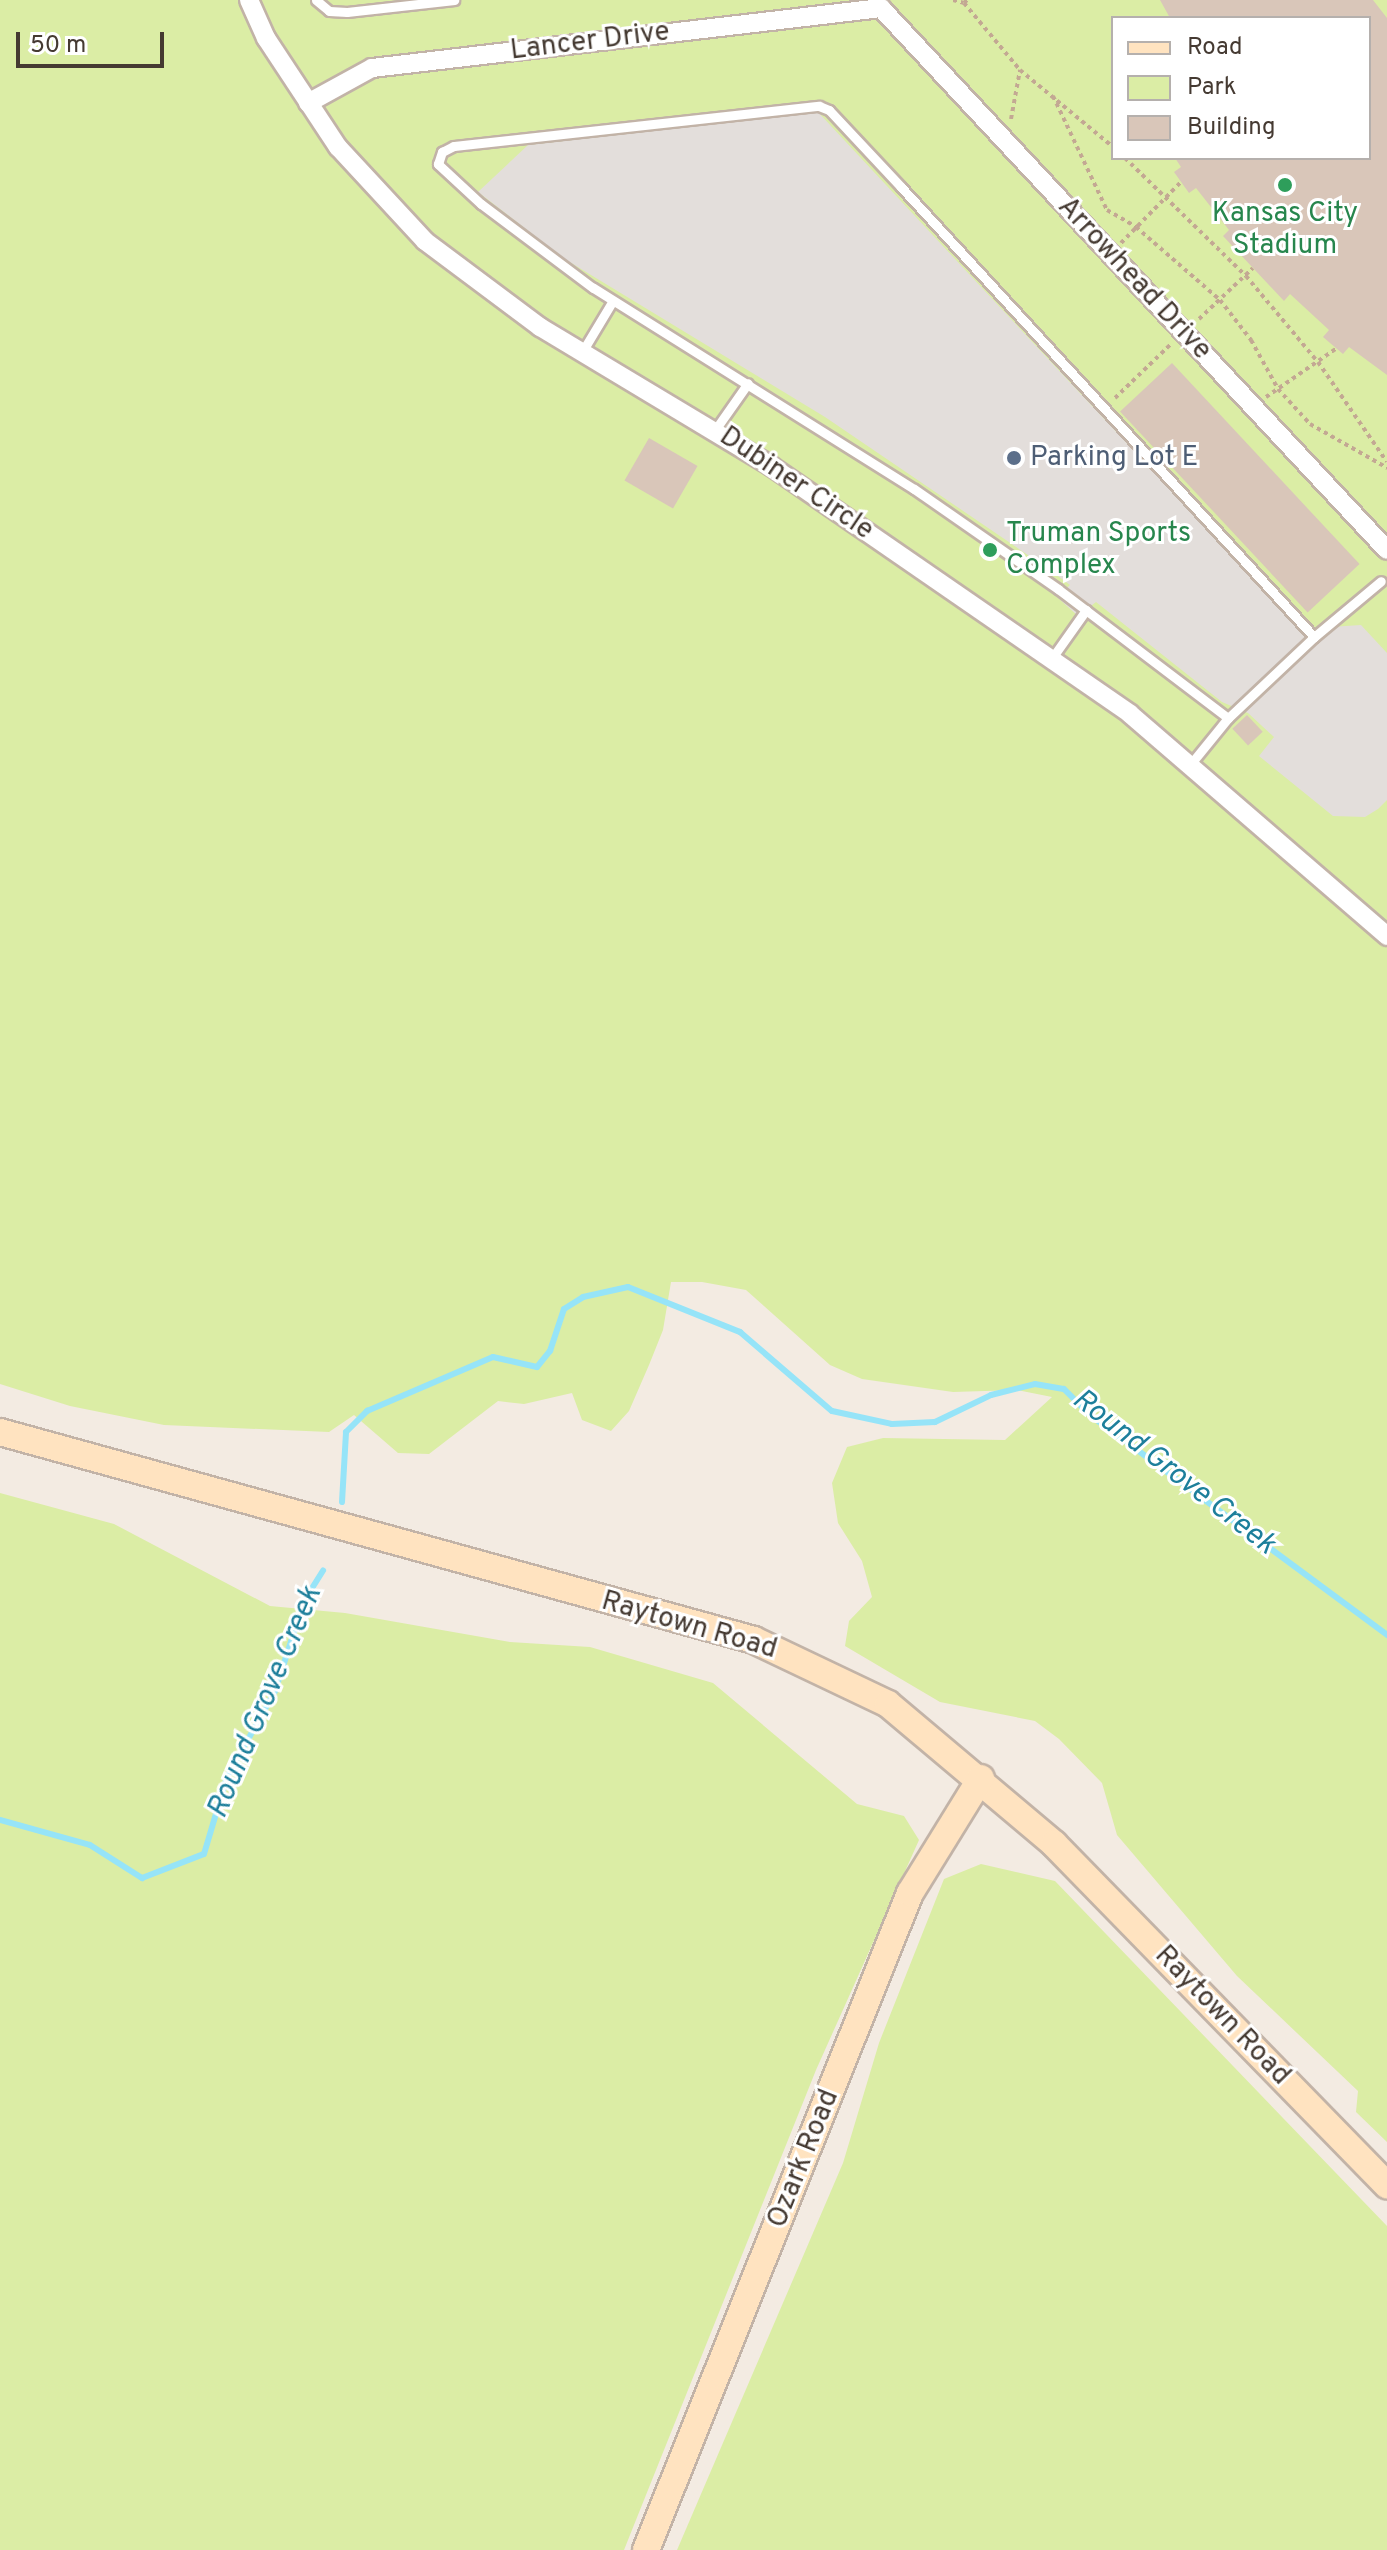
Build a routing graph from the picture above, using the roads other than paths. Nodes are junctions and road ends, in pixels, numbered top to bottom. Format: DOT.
graph roads {
  1 [pos="249,0"];
  2 [pos="316,0"];
  3 [pos="454,0"];
  4 [pos="884,4"];
  5 [pos="308,103"];
  6 [pos="612,302"];
  7 [pos="582,352"];
  8 [pos="748,383"];
  9 [pos="715,430"];
  10 [pos="1387,550"];
  11 [pos="1381,581"];
  12 [pos="1086,610"];
  13 [pos="1314,637"];
  14 [pos="1052,658"];
  15 [pos="1228,718"];
  16 [pos="1189,766"];
  17 [pos="1386,934"];
  18 [pos="0,1432"];
  19 [pos="981,1778"];
  20 [pos="1387,2185"];
  21 [pos="646,2550"];
  1 -- 5 [label="street, Dubiner Circle"];
  2 -- 3 [label="lane"];
  4 -- 5 [label="street, Lancer Drive"];
  4 -- 10 [label="street, Arrowhead Drive"];
  5 -- 7 [label="street, Dubiner Circle"];
  6 -- 7 [label="lane"];
  6 -- 8 [label="lane"];
  6 -- 13 [label="lane"];
  7 -- 9 [label="street, Dubiner Circle"];
  8 -- 9 [label="lane"];
  8 -- 12 [label="lane"];
  9 -- 14 [label="street, Dubiner Circle"];
  11 -- 13 [label="lane"];
  12 -- 14 [label="lane"];
  12 -- 15 [label="lane"];
  13 -- 15 [label="lane"];
  14 -- 16 [label="street, Dubiner Circle"];
  15 -- 16 [label="lane"];
  16 -- 17 [label="street, Dubiner Circle"];
  18 -- 19 [label="main road, Raytown Road"];
  19 -- 20 [label="main road, Raytown Road"];
  19 -- 21 [label="main road, Ozark Road"];
}
